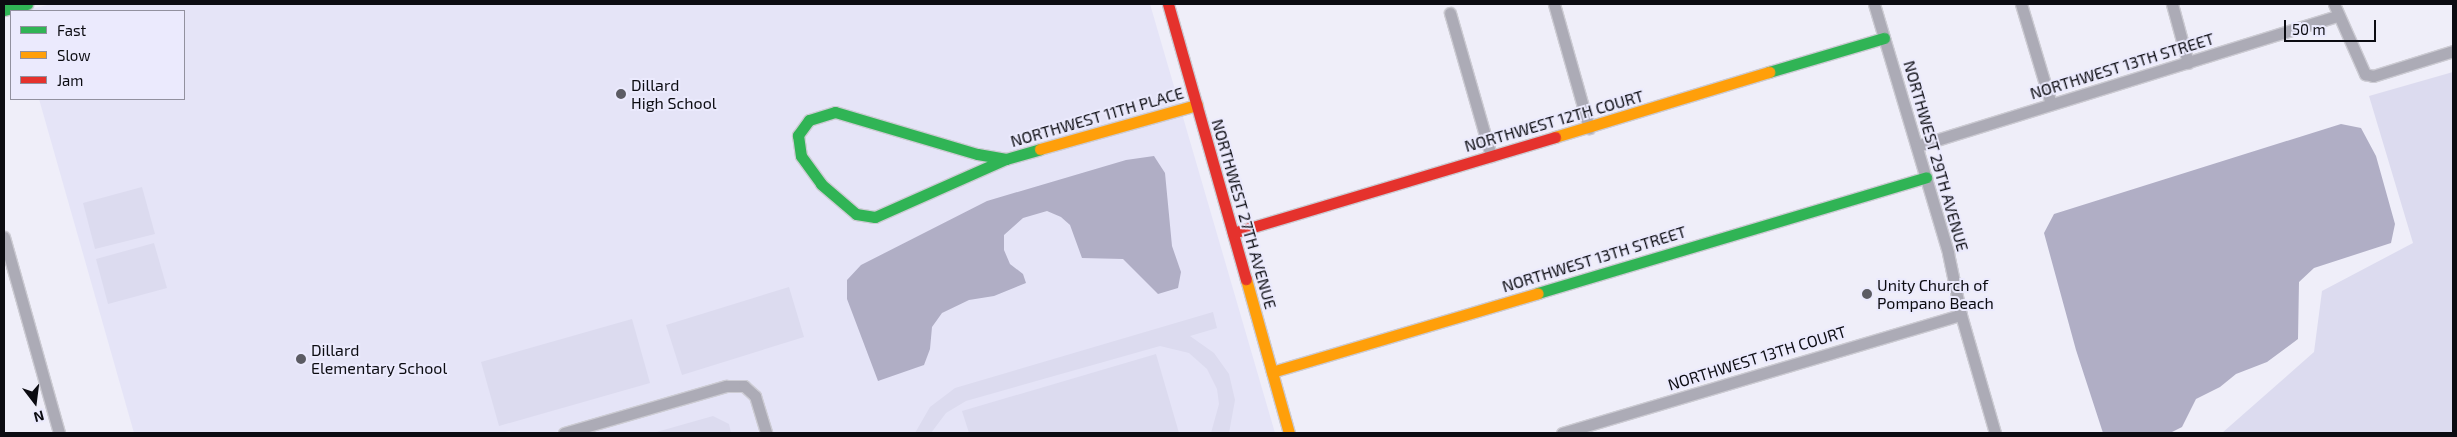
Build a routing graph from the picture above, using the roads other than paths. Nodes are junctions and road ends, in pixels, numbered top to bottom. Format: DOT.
graph roads {
  1 [pos="27,4"];
  2 [pos="1168,4"];
  3 [pos="1554,4"];
  4 [pos="1874,4"];
  5 [pos="2021,4"];
  6 [pos="2172,4"];
  7 [pos="2334,4"];
  8 [pos="4,10"];
  9 [pos="1450,13"];
  10 [pos="2337,16"];
  11 [pos="1884,38"];
  12 [pos="2453,51"];
  13 [pos="2188,63"];
  14 [pos="2051,104"];
  15 [pos="1197,105"];
  16 [pos="1589,128"];
  17 [pos="1916,146"];
  18 [pos="1491,156"];
  19 [pos="1006,160"];
  20 [pos="1926,177"];
  21 [pos="1233,233"];
  22 [pos="4,238"];
  23 [pos="1961,315"];
  24 [pos="1272,372"];
  25 [pos="59,433"];
  26 [pos="564,433"];
  27 [pos="766,433"];
  28 [pos="1289,433"];
  29 [pos="1562,433"];
  30 [pos="1996,433"];
  1 -- 8 [label="street"];
  2 -- 15 [label="street, NORTHWEST 27TH AVENUE"];
  3 -- 16 [label="street"];
  4 -- 11 [label="street, NORTHWEST 29TH AVENUE"];
  5 -- 14 [label="street"];
  6 -- 13 [label="street"];
  7 -- 10 [label="street"];
  9 -- 18 [label="street"];
  10 -- 12 [label="street"];
  10 -- 13 [label="street, NORTHWEST 13TH STREET"];
  11 -- 16 [label="street, NORTHWEST 12TH COURT"];
  11 -- 17 [label="street, NORTHWEST 29TH AVENUE"];
  13 -- 14 [label="street, NORTHWEST 13TH STREET"];
  14 -- 17 [label="street, NORTHWEST 13TH STREET"];
  15 -- 19 [label="street, NORTHWEST 11TH PLACE"];
  15 -- 21 [label="street, NORTHWEST 27TH AVENUE"];
  16 -- 18 [label="street, NORTHWEST 12TH COURT"];
  17 -- 20 [label="street, NORTHWEST 29TH AVENUE"];
  18 -- 21 [label="street, NORTHWEST 12TH COURT"];
  19 -- 19 [label="street, NORTHWEST 11TH PLACE"];
  20 -- 23 [label="street, NORTHWEST 29TH AVENUE"];
  20 -- 24 [label="street, NORTHWEST 13TH STREET"];
  21 -- 24 [label="street, NORTHWEST 27TH AVENUE"];
  22 -- 25 [label="street"];
  23 -- 29 [label="street, NORTHWEST 13TH COURT"];
  23 -- 30 [label="street, NORTHWEST 29TH AVENUE"];
  24 -- 28 [label="street, NORTHWEST 27TH AVENUE"];
  26 -- 27 [label="street"];
}
